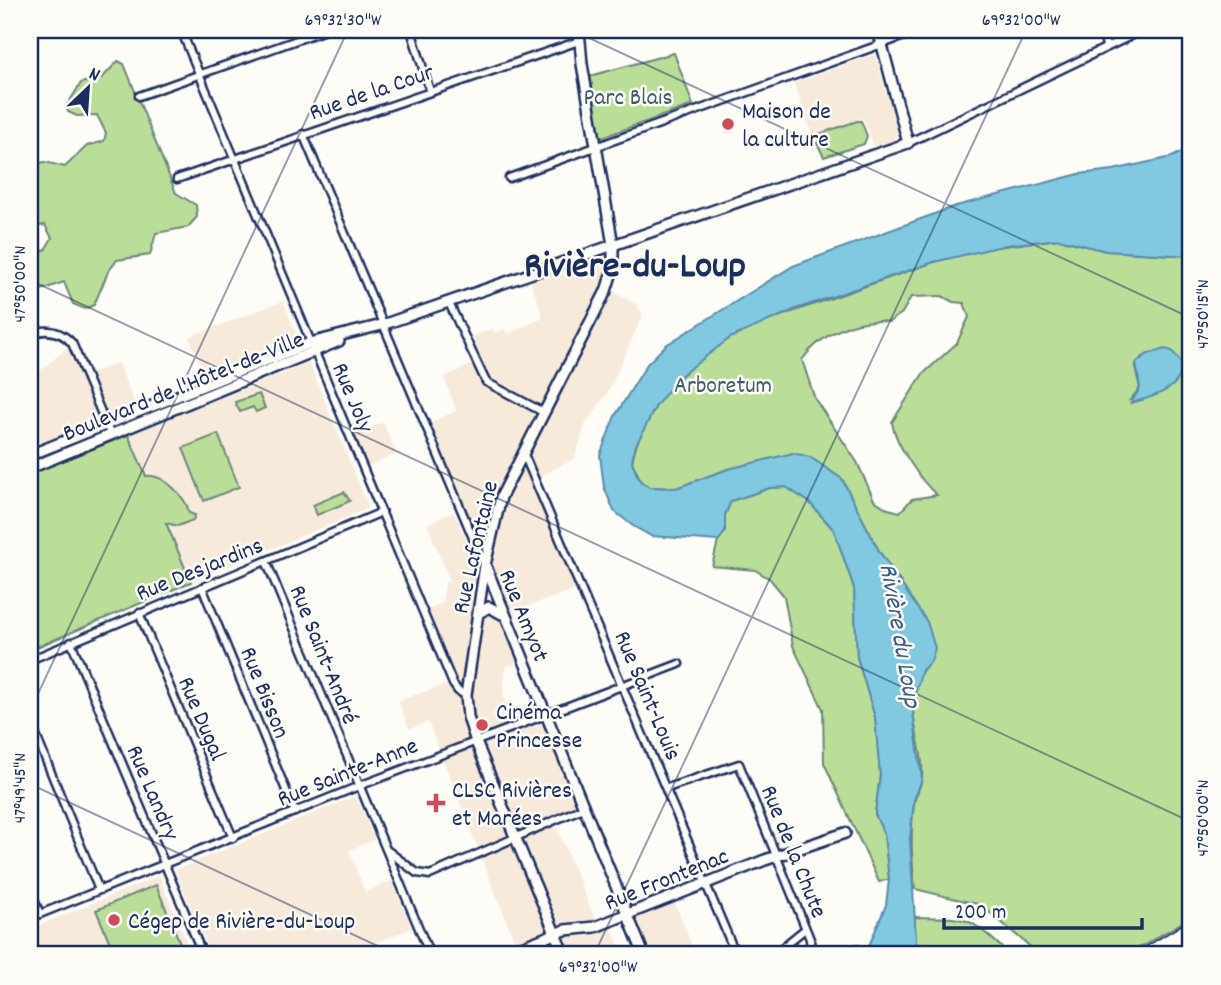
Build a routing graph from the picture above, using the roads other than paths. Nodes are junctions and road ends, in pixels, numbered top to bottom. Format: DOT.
graph roads {
  1 [pos="181,30"];
  2 [pos="325,30"];
  3 [pos="411,30"];
  4 [pos="579,30"];
  5 [pos="878,30"];
  6 [pos="921,30"];
  7 [pos="1102,30"];
  8 [pos="1143,30"];
  9 [pos="579,41"];
  10 [pos="882,44"];
  11 [pos="1106,46"];
  12 [pos="199,74"];
  13 [pos="430,91"];
  14 [pos="139,96"];
  15 [pos="303,134"];
  16 [pos="908,144"];
  17 [pos="596,146"];
  18 [pos="232,159"];
  19 [pos="509,178"];
  20 [pos="177,179"];
  21 [pos="613,245"];
  22 [pos="449,303"];
  23 [pos="382,325"];
  24 [pos="30,334"];
  25 [pos="312,348"];
  26 [pos="543,412"];
  27 [pos="106,424"];
  28 [pos="111,436"];
  29 [pos="523,450"];
  30 [pos="30,455"];
  31 [pos="30,468"];
  32 [pos="382,512"];
  33 [pos="266,561"];
  34 [pos="485,565"];
  35 [pos="202,587"];
  36 [pos="139,613"];
  37 [pos="477,614"];
  38 [pos="504,615"];
  39 [pos="71,642"];
  40 [pos="30,660"];
  41 [pos="679,663"];
  42 [pos="624,685"];
  43 [pos="466,695"];
  44 [pos="545,715"];
  45 [pos="30,721"];
  46 [pos="476,742"];
  47 [pos="359,786"];
  48 [pos="667,788"];
  49 [pos="585,807"];
  50 [pos="295,812"];
  51 [pos="845,833"];
  52 [pos="233,838"];
  53 [pos="515,838"];
  54 [pos="386,850"];
  55 [pos="776,857"];
  56 [pos="164,864"];
  57 [pos="706,882"];
  58 [pos="30,890"];
  59 [pos="99,890"];
  60 [pos="40,914"];
  61 [pos="627,914"];
  62 [pos="30,918"];
  63 [pos="805,929"];
  64 [pos="555,933"];
  65 [pos="203,955"];
  66 [pos="430,955"];
  67 [pos="501,955"];
  68 [pos="565,955"];
  69 [pos="645,955"];
  70 [pos="736,955"];
  71 [pos="773,955"];
  72 [pos="811,955"];
  73 [pos="847,955"];
  74 [pos="864,955"];
  1 -- 12 [label="street, Rue Joly"];
  2 -- 12 [label="street"];
  3 -- 13 [label="street"];
  4 -- 9 [label="main road, Rue Lafontaine"];
  5 -- 10 [label="main road"];
  6 -- 10 [label="street"];
  7 -- 11 [label="street"];
  8 -- 11 [label="street"];
  9 -- 13 [label="street, Rue de la Cour"];
  9 -- 17 [label="main road, Rue Lafontaine"];
  10 -- 16 [label="main road"];
  10 -- 17 [label="street"];
  11 -- 16 [label="street"];
  12 -- 14 [label="street"];
  12 -- 18 [label="street, Rue Joly"];
  13 -- 15 [label="street, Rue de la Cour"];
  15 -- 18 [label="street, Rue de la Cour"];
  15 -- 23 [label="street, Rue Amyot"];
  16 -- 21 [label="main road, Boulevard de l'Hôtel-de-Ville"];
  17 -- 19 [label="street"];
  17 -- 21 [label="main road, Rue Lafontaine"];
  18 -- 20 [label="street, Rue de la Cour"];
  18 -- 25 [label="street, Rue Joly"];
  21 -- 22 [label="main road, Boulevard de l'Hôtel-de-Ville"];
  21 -- 26 [label="main road, Rue Lafontaine"];
  22 -- 23 [label="main road, Boulevard de l'Hôtel-de-Ville"];
  22 -- 26 [label="street"];
  23 -- 25 [label="main road, Boulevard de l'Hôtel-de-Ville"];
  23 -- 34 [label="street, Rue Amyot"];
  24 -- 27 [label="street"];
  25 -- 27 [label="main road, Boulevard de l'Hôtel-de-Ville"];
  25 -- 28 [label="main road, Boulevard de l'Hôtel-de-Ville"];
  25 -- 32 [label="street, Rue Joly"];
  26 -- 29 [label="main road, Rue Lafontaine"];
  27 -- 28 [label="street"];
  27 -- 30 [label="main road, Boulevard de l'Hôtel-de-Ville"];
  28 -- 31 [label="main road, Boulevard de l'Hôtel-de-Ville"];
  29 -- 34 [label="main road, Rue Lafontaine"];
  29 -- 42 [label="street, Rue Saint-Louis"];
  32 -- 33 [label="street, Rue Desjardins"];
  32 -- 43 [label="street, Rue Joly"];
  33 -- 35 [label="street, Rue Desjardins"];
  33 -- 47 [label="street, Rue Saint-André"];
  34 -- 37 [label="main road, Rue Lafontaine"];
  34 -- 38 [label="main road, Rue Amyot"];
  35 -- 36 [label="street, Rue Desjardins"];
  35 -- 50 [label="street, Rue Bisson"];
  36 -- 39 [label="street, Rue Desjardins"];
  36 -- 52 [label="street, Rue Dugal"];
  37 -- 38 [label="main road"];
  37 -- 43 [label="main road, Rue Lafontaine"];
  38 -- 44 [label="main road, Rue Amyot"];
  39 -- 40 [label="street, Rue Desjardins"];
  39 -- 56 [label="street, Rue Landry"];
  41 -- 42 [label="street, Rue Sainte-Anne"];
  42 -- 44 [label="street, Rue Sainte-Anne"];
  42 -- 48 [label="street, Rue Saint-Louis"];
  43 -- 46 [label="main road, Rue Lafontaine"];
  44 -- 46 [label="street, Rue Sainte-Anne"];
  44 -- 49 [label="main road, Rue Amyot"];
  45 -- 59 [label="street"];
  46 -- 47 [label="street, Rue Sainte-Anne"];
  46 -- 53 [label="main road, Rue Lafontaine"];
  47 -- 50 [label="street, Rue Sainte-Anne"];
  47 -- 54 [label="street, Rue Saint-André"];
  48 -- 55 [label="street, Rue de la Chute"];
  48 -- 57 [label="street, Rue Saint-Louis"];
  49 -- 53 [label="street"];
  49 -- 61 [label="main road, Rue Amyot"];
  50 -- 52 [label="street, Rue Sainte-Anne"];
  51 -- 55 [label="main road, Rue Frontenac"];
  52 -- 56 [label="street, Rue Sainte-Anne"];
  53 -- 54 [label="street"];
  53 -- 64 [label="main road, Rue Lafontaine"];
  54 -- 66 [label="street, Rue Saint-André"];
  55 -- 57 [label="main road, Rue Frontenac"];
  55 -- 63 [label="street, Rue de la Chute"];
  56 -- 59 [label="street, Rue Sainte-Anne"];
  56 -- 65 [label="street, Rue Landry"];
  57 -- 61 [label="main road, Rue Frontenac"];
  57 -- 70 [label="street, Rue Saint-Louis"];
  58 -- 60 [label="street"];
  59 -- 60 [label="street, Rue Sainte-Anne"];
  60 -- 62 [label="street, Rue Sainte-Anne"];
  61 -- 64 [label="main road, Rue Frontenac"];
  61 -- 69 [label="main road, Rue Amyot"];
  63 -- 71 [label="street"];
  63 -- 72 [label="street, Rue de la Chute"];
  64 -- 67 [label="main road, Rue Frontenac"];
  64 -- 68 [label="main road, Rue Lafontaine"];
  73 -- 74 [label="street"];
}
